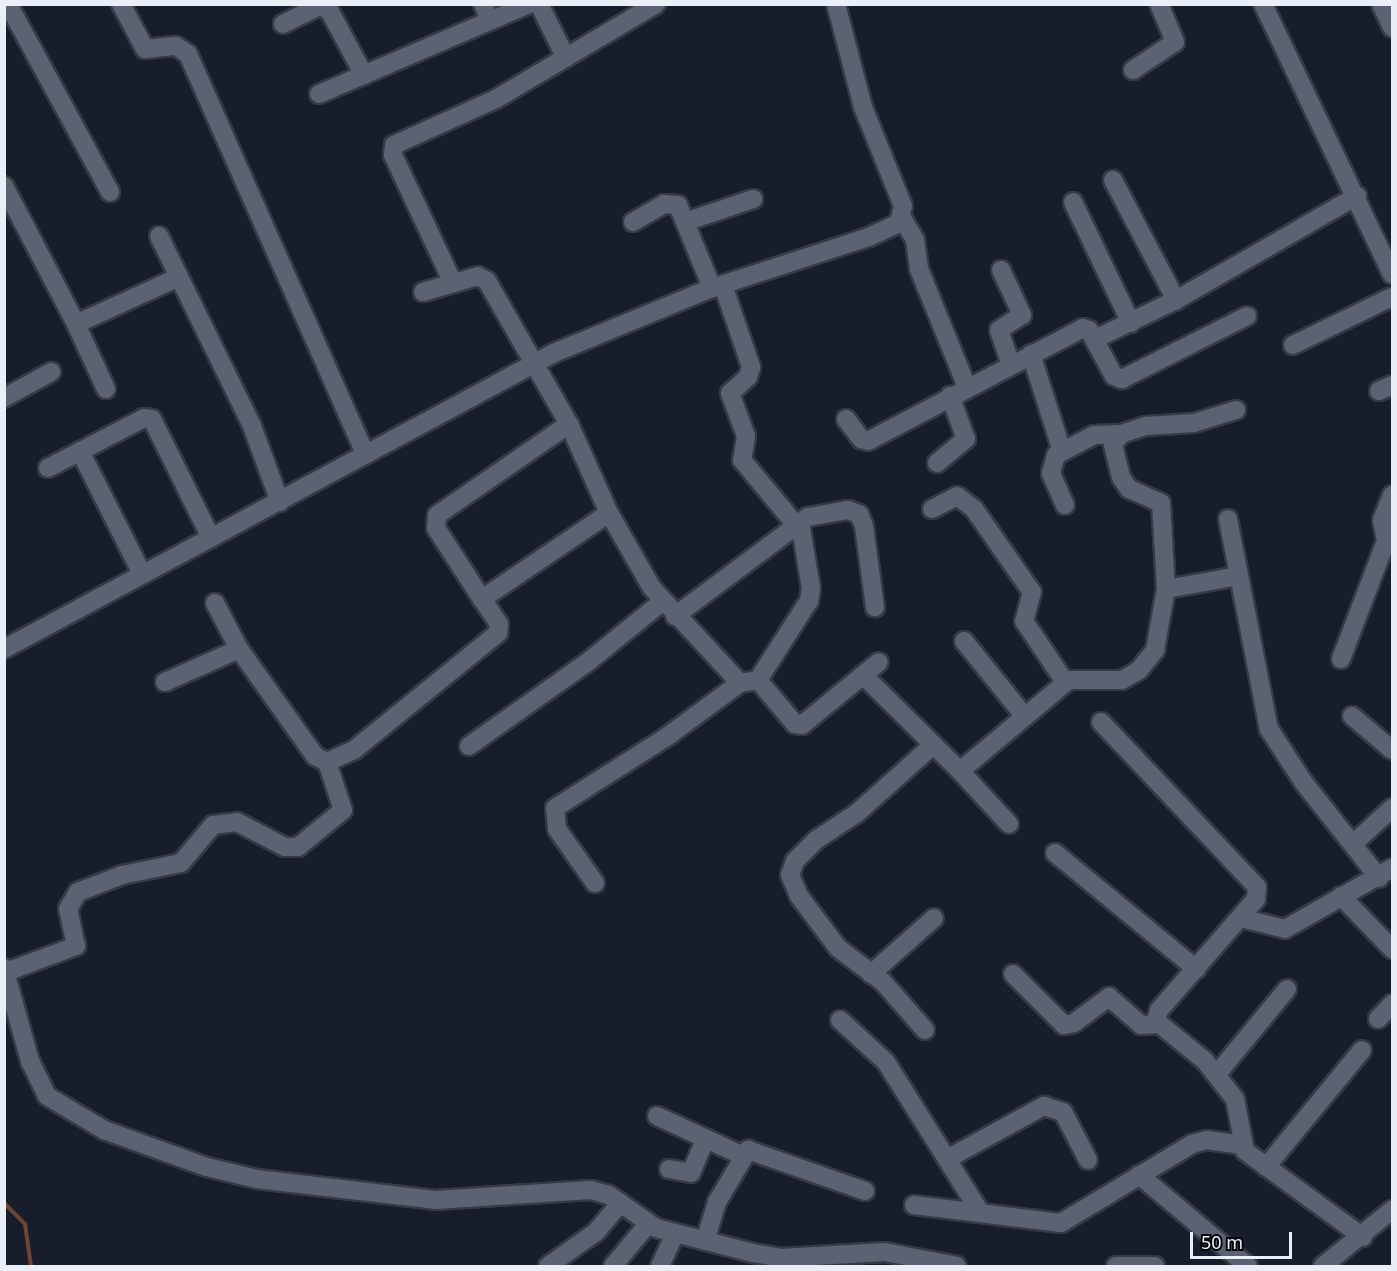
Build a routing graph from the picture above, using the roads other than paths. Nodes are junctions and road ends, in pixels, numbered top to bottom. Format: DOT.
graph roads {
  1 [pos="121,4"];
  2 [pos="529,4"];
  3 [pos="539,4"];
  4 [pos="656,4"];
  5 [pos="836,4"];
  6 [pos="1159,4"];
  7 [pos="1263,4"];
  8 [pos="1381,4"];
  9 [pos="6,5"];
  10 [pos="320,5"];
  11 [pos="486,13"];
  12 [pos="283,24"];
  13 [pos="1392,28"];
  14 [pos="566,58"];
  15 [pos="1133,70"];
  16 [pos="364,75"];
  17 [pos="319,94"];
  18 [pos="1113,180"];
  19 [pos="4,186"];
  20 [pos="110,192"];
  21 [pos="1357,196"];
  22 [pos="753,199"];
  23 [pos="1073,202"];
  24 [pos="902,218"];
  25 [pos="633,222"];
  26 [pos="685,222"];
  27 [pos="159,236"];
  28 [pos="1001,270"];
  29 [pos="1392,274"];
  30 [pos="179,276"];
  31 [pos="453,283"];
  32 [pos="717,287"];
  33 [pos="423,292"];
  34 [pos="1392,297"];
  35 [pos="1176,300"];
  36 [pos="1247,316"];
  37 [pos="1131,323"];
  38 [pos="76,324"];
  39 [pos="1095,339"];
  40 [pos="1293,345"];
  41 [pos="1031,354"];
  42 [pos="534,362"];
  43 [pos="1011,364"];
  44 [pos="51,372"];
  45 [pos="967,387"];
  46 [pos="106,389"];
  47 [pos="950,396"];
  48 [pos="4,398"];
  49 [pos="1236,410"];
  50 [pos="846,419"];
  51 [pos="568,424"];
  52 [pos="1121,434"];
  53 [pos="1062,451"];
  54 [pos="80,452"];
  55 [pos="364,452"];
  56 [pos="937,463"];
  57 [pos="48,468"];
  58 [pos="1392,495"];
  59 [pos="280,502"];
  60 [pos="1065,506"];
  61 [pos="932,509"];
  62 [pos="609,513"];
  63 [pos="1228,519"];
  64 [pos="798,524"];
  65 [pos="211,538"];
  66 [pos="142,574"];
  67 [pos="1238,576"];
  68 [pos="1166,589"];
  69 [pos="482,599"];
  70 [pos="215,603"];
  71 [pos="875,607"];
  72 [pos="669,609"];
  73 [pos="964,641"];
  74 [pos="4,649"];
  75 [pos="239,649"];
  76 [pos="1341,659"];
  77 [pos="879,662"];
  78 [pos="863,675"];
  79 [pos="758,680"];
  80 [pos="165,682"];
  81 [pos="740,682"];
  82 [pos="1065,682"];
  83 [pos="1352,716"];
  84 [pos="1025,717"];
  85 [pos="1101,722"];
  86 [pos="933,745"];
  87 [pos="469,746"];
  88 [pos="1392,750"];
  89 [pos="327,762"];
  90 [pos="960,771"];
  91 [pos="1392,808"];
  92 [pos="1009,824"];
  93 [pos="1354,843"];
  94 [pos="1054,853"];
  95 [pos="1386,873"];
  96 [pos="595,883"];
  97 [pos="1341,896"];
  98 [pos="934,918"];
  99 [pos="1240,918"];
  100 [pos="1392,949"];
  101 [pos="1196,969"];
  102 [pos="871,974"];
  103 [pos="1013,974"];
  104 [pos="6,984"];
  105 [pos="1287,989"];
  106 [pos="1392,1004"];
  107 [pos="1378,1019"];
  108 [pos="840,1020"];
  109 [pos="1158,1024"];
  110 [pos="925,1030"];
  111 [pos="1362,1050"];
  112 [pos="1217,1074"];
  113 [pos="657,1116"];
  114 [pos="705,1140"];
  115 [pos="1241,1145"];
  116 [pos="743,1156"];
  117 [pos="947,1159"];
  118 [pos="1088,1160"];
  119 [pos="1266,1167"];
  120 [pos="669,1169"];
  121 [pos="1140,1175"];
  122 [pos="865,1191"];
  123 [pos="620,1203"];
  124 [pos="914,1205"];
  125 [pos="1392,1210"];
  126 [pos="980,1212"];
  127 [pos="648,1224"];
  128 [pos="675,1234"];
  129 [pos="1363,1237"];
  130 [pos="705,1241"];
  131 [pos="1330,1265"];
  132 [pos="548,1266"];
  133 [pos="613,1266"];
  134 [pos="660,1266"];
  135 [pos="957,1266"];
  136 [pos="1126,1266"];
  137 [pos="1155,1266"];
  138 [pos="1248,1266"];
  1 -- 55 [label="street"];
  2 -- 11 [label="street"];
  3 -- 14 [label="street"];
  4 -- 14 [label="street"];
  5 -- 24 [label="street"];
  6 -- 15 [label="street"];
  7 -- 21 [label="street"];
  8 -- 13 [label="street"];
  9 -- 20 [label="street"];
  10 -- 12 [label="street"];
  10 -- 16 [label="street"];
  11 -- 16 [label="street"];
  14 -- 31 [label="street"];
  16 -- 17 [label="street"];
  18 -- 35 [label="street"];
  19 -- 38 [label="street"];
  21 -- 29 [label="street"];
  21 -- 35 [label="street"];
  22 -- 26 [label="street"];
  23 -- 37 [label="street"];
  24 -- 32 [label="street"];
  24 -- 45 [label="street"];
  25 -- 26 [label="street"];
  26 -- 32 [label="street"];
  27 -- 30 [label="street"];
  28 -- 43 [label="street"];
  30 -- 38 [label="street"];
  30 -- 59 [label="street"];
  31 -- 33 [label="street"];
  31 -- 42 [label="street"];
  32 -- 42 [label="street"];
  32 -- 64 [label="street"];
  34 -- 40 [label="street"];
  35 -- 37 [label="street"];
  36 -- 39 [label="street"];
  37 -- 39 [label="street"];
  38 -- 46 [label="street"];
  39 -- 41 [label="street"];
  41 -- 43 [label="street"];
  41 -- 53 [label="street"];
  42 -- 51 [label="street"];
  42 -- 55 [label="street"];
  43 -- 45 [label="street"];
  44 -- 48 [label="street"];
  45 -- 47 [label="street"];
  47 -- 50 [label="street"];
  47 -- 56 [label="street"];
  49 -- 52 [label="street"];
  51 -- 62 [label="street"];
  51 -- 69 [label="street"];
  52 -- 53 [label="street"];
  52 -- 68 [label="street"];
  53 -- 60 [label="street"];
  54 -- 57 [label="street"];
  54 -- 65 [label="street"];
  54 -- 66 [label="street"];
  55 -- 59 [label="street"];
  58 -- 76 [label="street"];
  59 -- 65 [label="street"];
  61 -- 82 [label="street"];
  62 -- 69 [label="street"];
  62 -- 72 [label="street"];
  63 -- 67 [label="street"];
  64 -- 71 [label="street"];
  64 -- 72 [label="street"];
  64 -- 79 [label="street"];
  65 -- 66 [label="street"];
  66 -- 74 [label="street"];
  67 -- 68 [label="street"];
  67 -- 93 [label="street"];
  68 -- 82 [label="street"];
  69 -- 89 [label="street"];
  70 -- 75 [label="street"];
  72 -- 81 [label="street"];
  72 -- 87 [label="street"];
  73 -- 84 [label="street"];
  75 -- 80 [label="street"];
  75 -- 89 [label="street"];
  77 -- 78 [label="street"];
  78 -- 79 [label="street"];
  78 -- 86 [label="street"];
  79 -- 81 [label="street"];
  81 -- 96 [label="street"];
  82 -- 84 [label="street"];
  83 -- 88 [label="street"];
  84 -- 90 [label="street"];
  85 -- 99 [label="street"];
  86 -- 90 [label="street"];
  86 -- 102 [label="street"];
  89 -- 104 [label="street"];
  90 -- 92 [label="street"];
  91 -- 93 [label="street"];
  93 -- 95 [label="street"];
  94 -- 101 [label="street"];
  95 -- 97 [label="street"];
  97 -- 99 [label="street"];
  97 -- 100 [label="street"];
  98 -- 102 [label="street"];
  99 -- 101 [label="street"];
  101 -- 109 [label="street"];
  102 -- 110 [label="street"];
  103 -- 109 [label="street"];
  104 -- 123 [label="street"];
  105 -- 112 [label="street"];
  106 -- 107 [label="street"];
  108 -- 117 [label="street"];
  109 -- 112 [label="street"];
  111 -- 119 [label="street"];
  112 -- 115 [label="street"];
  113 -- 114 [label="street"];
  114 -- 116 [label="street"];
  114 -- 120 [label="street"];
  115 -- 119 [label="street"];
  115 -- 121 [label="street"];
  116 -- 122 [label="street"];
  116 -- 130 [label="street"];
  117 -- 118 [label="street"];
  117 -- 126 [label="street"];
  119 -- 129 [label="street"];
  121 -- 126 [label="street"];
  121 -- 138 [label="street"];
  123 -- 127 [label="street"];
  123 -- 132 [label="street"];
  124 -- 126 [label="street"];
  125 -- 129 [label="street"];
  127 -- 128 [label="street"];
  127 -- 133 [label="street"];
  128 -- 130 [label="street"];
  128 -- 134 [label="street"];
  129 -- 131 [label="street"];
  130 -- 135 [label="street"];
  136 -- 137 [label="street"];
}
